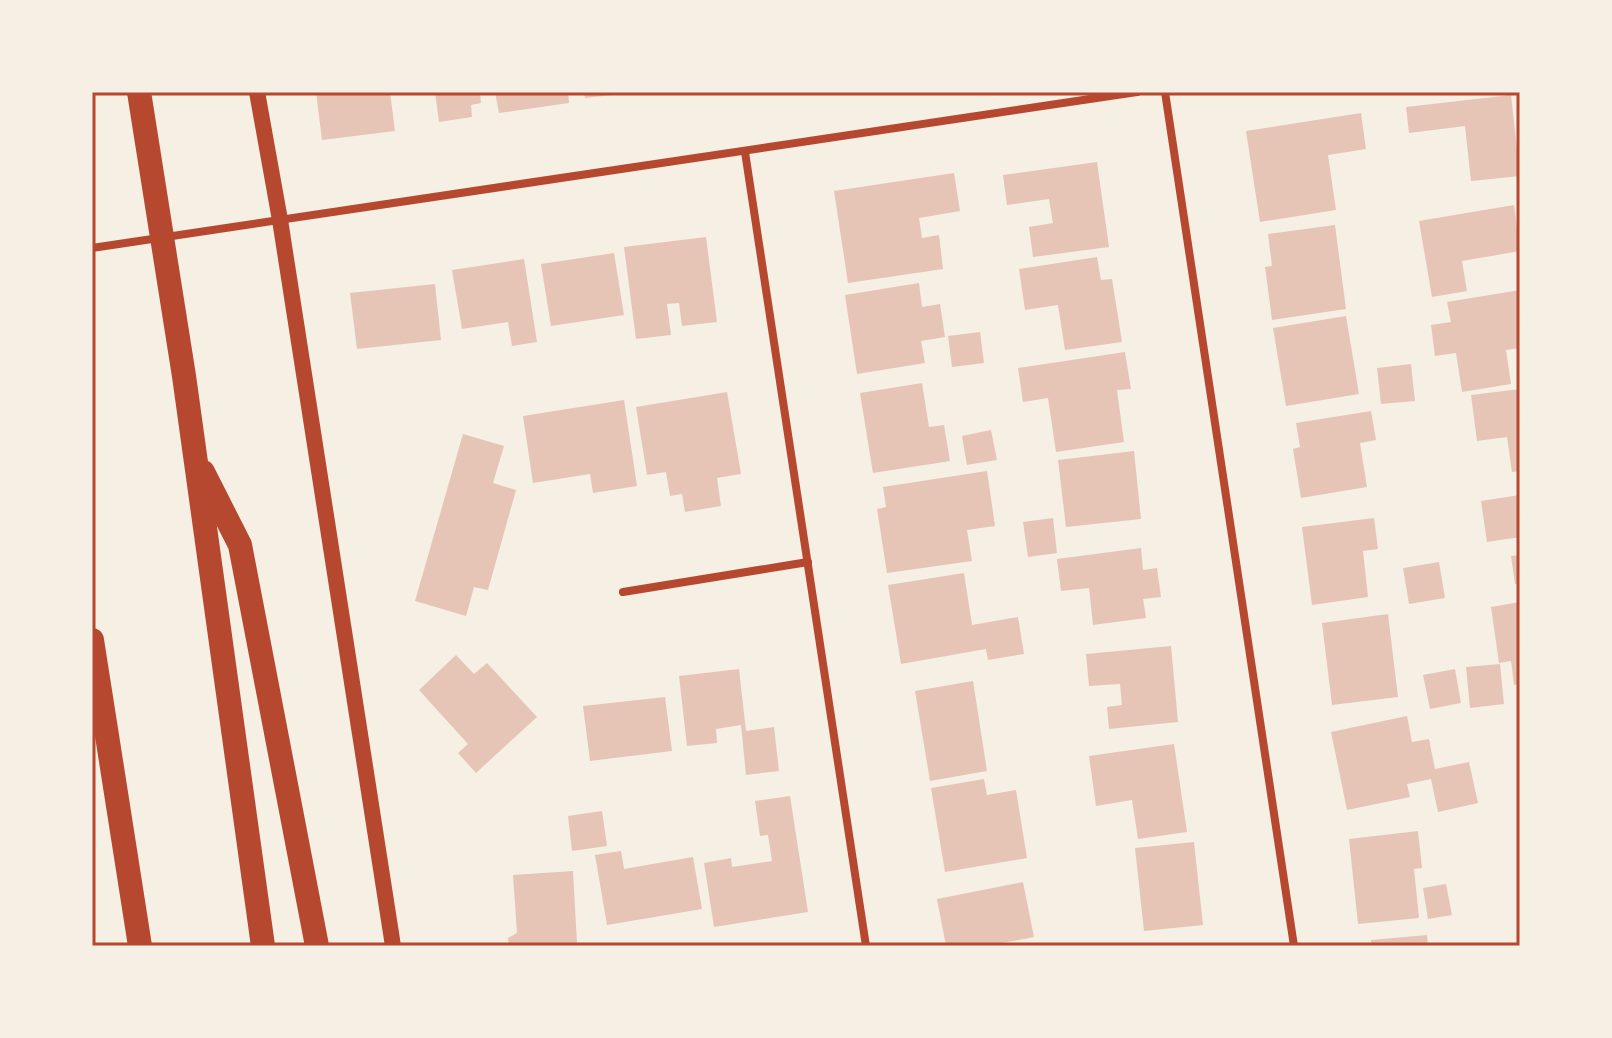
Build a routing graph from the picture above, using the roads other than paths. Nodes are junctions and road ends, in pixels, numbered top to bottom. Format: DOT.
graph roads {
  1 [pos="139,92"];
  2 [pos="257,92"];
  3 [pos="1137,92"];
  4 [pos="1165,92"];
  5 [pos="745,152"];
  6 [pos="280,220"];
  7 [pos="92,248"];
  8 [pos="195,455"];
  9 [pos="808,562"];
  10 [pos="623,592"];
  11 [pos="92,640"];
  12 [pos="140,946"];
  13 [pos="263,946"];
  14 [pos="317,946"];
  15 [pos="393,946"];
  16 [pos="866,946"];
  17 [pos="1294,946"];
  1 -- 8 [label="highway"];
  2 -- 6 [label="main road"];
  3 -- 5 [label="street"];
  4 -- 17 [label="street"];
  5 -- 6 [label="street"];
  5 -- 9 [label="street"];
  6 -- 7 [label="street"];
  6 -- 15 [label="main road"];
  8 -- 13 [label="highway"];
  8 -- 14 [label="highway"];
  9 -- 10 [label="street"];
  9 -- 16 [label="street"];
  11 -- 12 [label="highway"];
}
